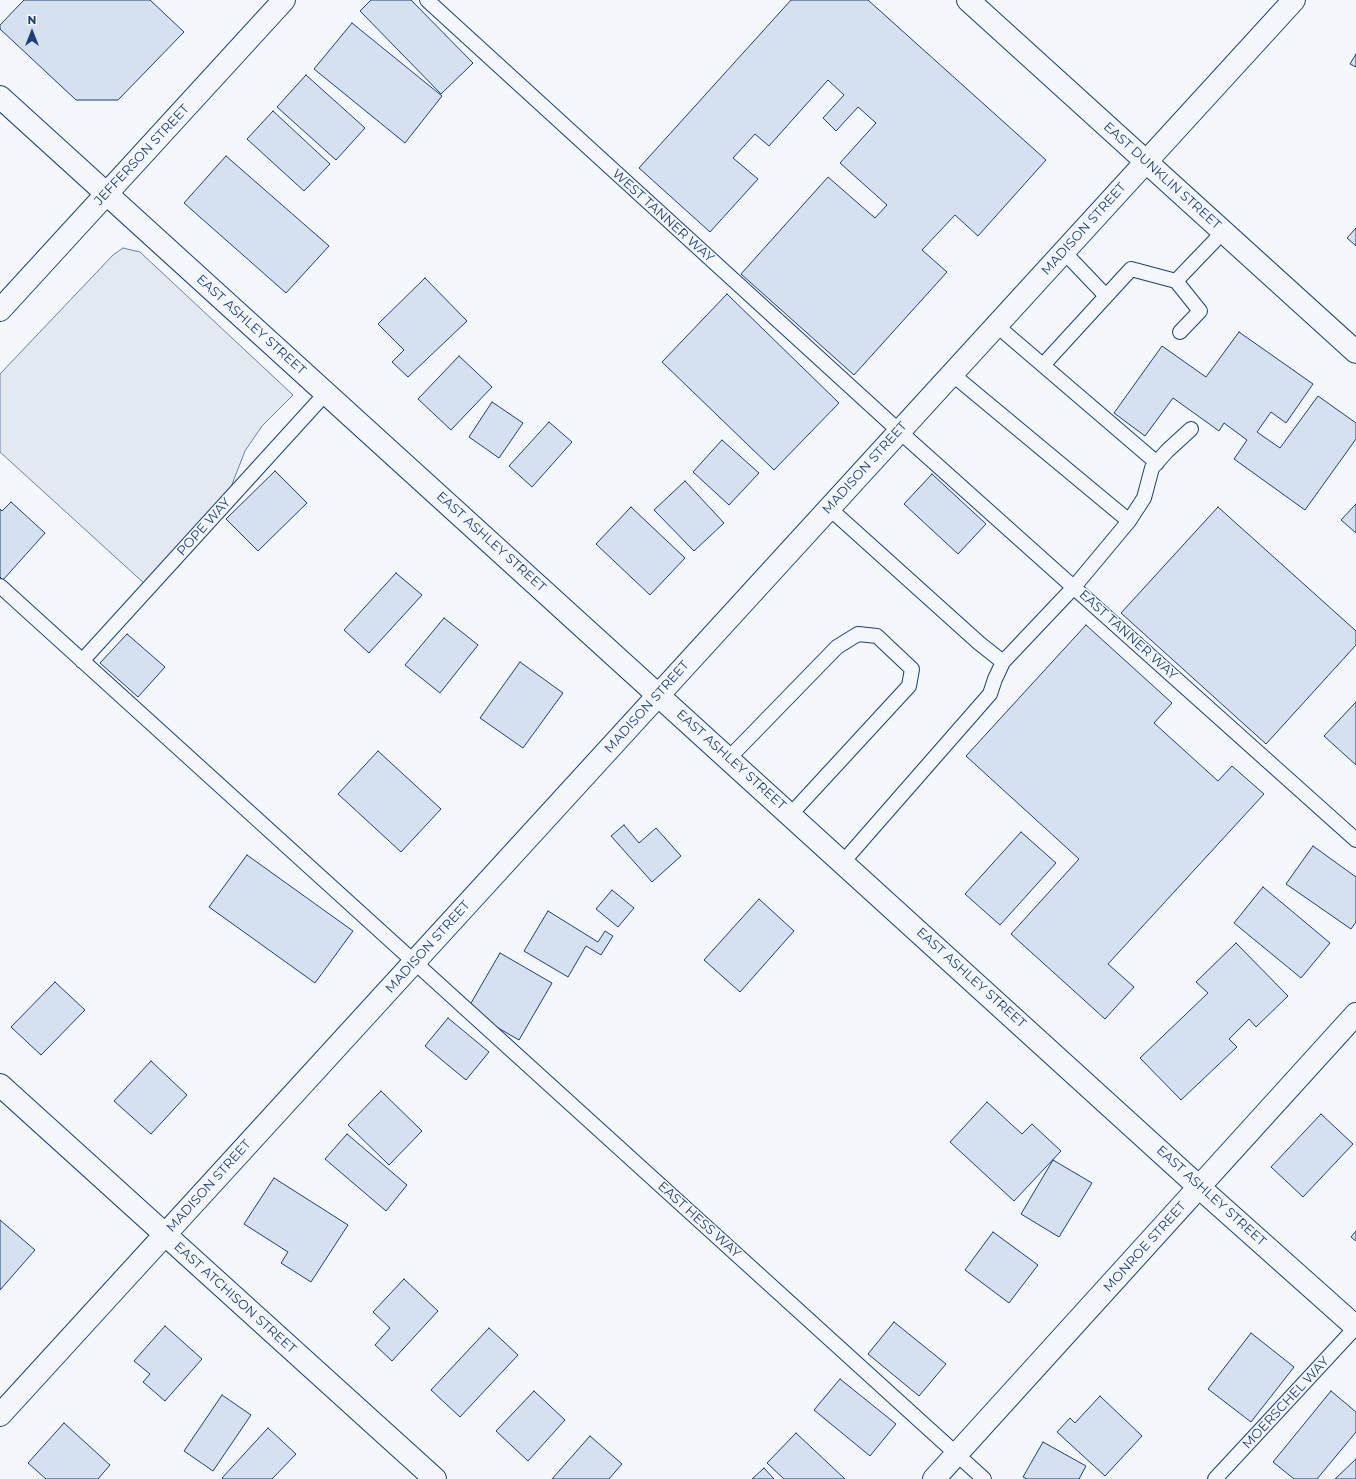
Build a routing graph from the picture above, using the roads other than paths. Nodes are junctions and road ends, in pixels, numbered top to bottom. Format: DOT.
graph roads {
  1 [pos="284,0"];
  2 [pos="427,0"];
  3 [pos="968,0"];
  4 [pos="1294,0"];
  5 [pos="0,96"];
  6 [pos="1146,161"];
  7 [pos="107,193"];
  8 [pos="1223,232"];
  9 [pos="1064,252"];
  10 [pos="1176,281"];
  11 [pos="1106,296"];
  12 [pos="0,310"];
  13 [pos="996,325"];
  14 [pos="1180,332"];
  15 [pos="1356,352"];
  16 [pos="1043,365"];
  17 [pos="952,374"];
  18 [pos="326,393"];
  19 [pos="1191,429"];
  20 [pos="899,431"];
  21 [pos="1157,463"];
  22 [pos="829,508"];
  23 [pos="1129,521"];
  24 [pos="0,586"];
  25 [pos="1074,587"];
  26 [pos="82,661"];
  27 [pos="1003,662"];
  28 [pos="659,694"];
  29 [pos="729,758"];
  30 [pos="791,814"];
  31 [pos="1356,840"];
  32 [pos="843,862"];
  33 [pos="414,962"];
  34 [pos="1356,1014"];
  35 [pos="0,1085"];
  36 [pos="1199,1187"];
  37 [pos="165,1234"];
  38 [pos="1356,1327"];
  39 [pos="0,1415"];
  40 [pos="957,1455"];
  41 [pos="435,1479"];
  42 [pos="934,1479"];
  43 [pos="984,1479"];
  44 [pos="1215,1479"];
  1 -- 7 [label="street, JEFFERSON STREET"];
  2 -- 20 [label="lane, WEST TANNER WAY"];
  3 -- 6 [label="street, EAST DUNKLIN STREET"];
  4 -- 6 [label="street, MADISON STREET"];
  5 -- 7 [label="street, EAST ASHLEY STREET"];
  6 -- 8 [label="street, EAST DUNKLIN STREET"];
  6 -- 9 [label="street, MADISON STREET"];
  7 -- 12 [label="street, JEFFERSON STREET"];
  7 -- 18 [label="street, EAST ASHLEY STREET"];
  8 -- 10 [label="lane"];
  8 -- 15 [label="street, EAST DUNKLIN STREET"];
  9 -- 11 [label="lane"];
  9 -- 13 [label="street, MADISON STREET"];
  10 -- 11 [label="lane"];
  10 -- 14 [label="lane"];
  11 -- 16 [label="lane"];
  13 -- 16 [label="lane"];
  13 -- 17 [label="street, MADISON STREET"];
  16 -- 21 [label="lane"];
  17 -- 20 [label="street, MADISON STREET"];
  17 -- 23 [label="lane"];
  18 -- 26 [label="lane, POPE WAY"];
  18 -- 28 [label="street, EAST ASHLEY STREET"];
  19 -- 21 [label="lane"];
  20 -- 22 [label="street, MADISON STREET"];
  20 -- 25 [label="lane, EAST TANNER WAY"];
  21 -- 23 [label="lane"];
  22 -- 27 [label="lane"];
  22 -- 28 [label="street, MADISON STREET"];
  23 -- 25 [label="lane"];
  24 -- 26 [label="lane, EAST HESS WAY"];
  25 -- 27 [label="lane"];
  25 -- 31 [label="lane, EAST TANNER WAY"];
  26 -- 33 [label="lane, EAST HESS WAY"];
  27 -- 32 [label="lane"];
  28 -- 29 [label="street, EAST ASHLEY STREET"];
  28 -- 33 [label="street, MADISON STREET"];
  29 -- 30 [label="street, EAST ASHLEY STREET"];
  29 -- 30 [label="lane"];
  30 -- 32 [label="street, EAST ASHLEY STREET"];
  32 -- 36 [label="street, EAST ASHLEY STREET"];
  33 -- 37 [label="street, MADISON STREET"];
  33 -- 40 [label="lane, EAST HESS WAY"];
  34 -- 36 [label="street, MONROE STREET"];
  35 -- 37 [label="street, EAST ATCHISON STREET"];
  36 -- 38 [label="street, EAST ASHLEY STREET"];
  36 -- 40 [label="street, MONROE STREET"];
  37 -- 39 [label="street, MADISON STREET"];
  37 -- 41 [label="street, EAST ATCHISON STREET"];
  38 -- 44 [label="lane, MOERSCHEL WAY"];
  40 -- 42 [label="street, MONROE STREET"];
  40 -- 43 [label="lane, EAST HESS WAY"];
}
